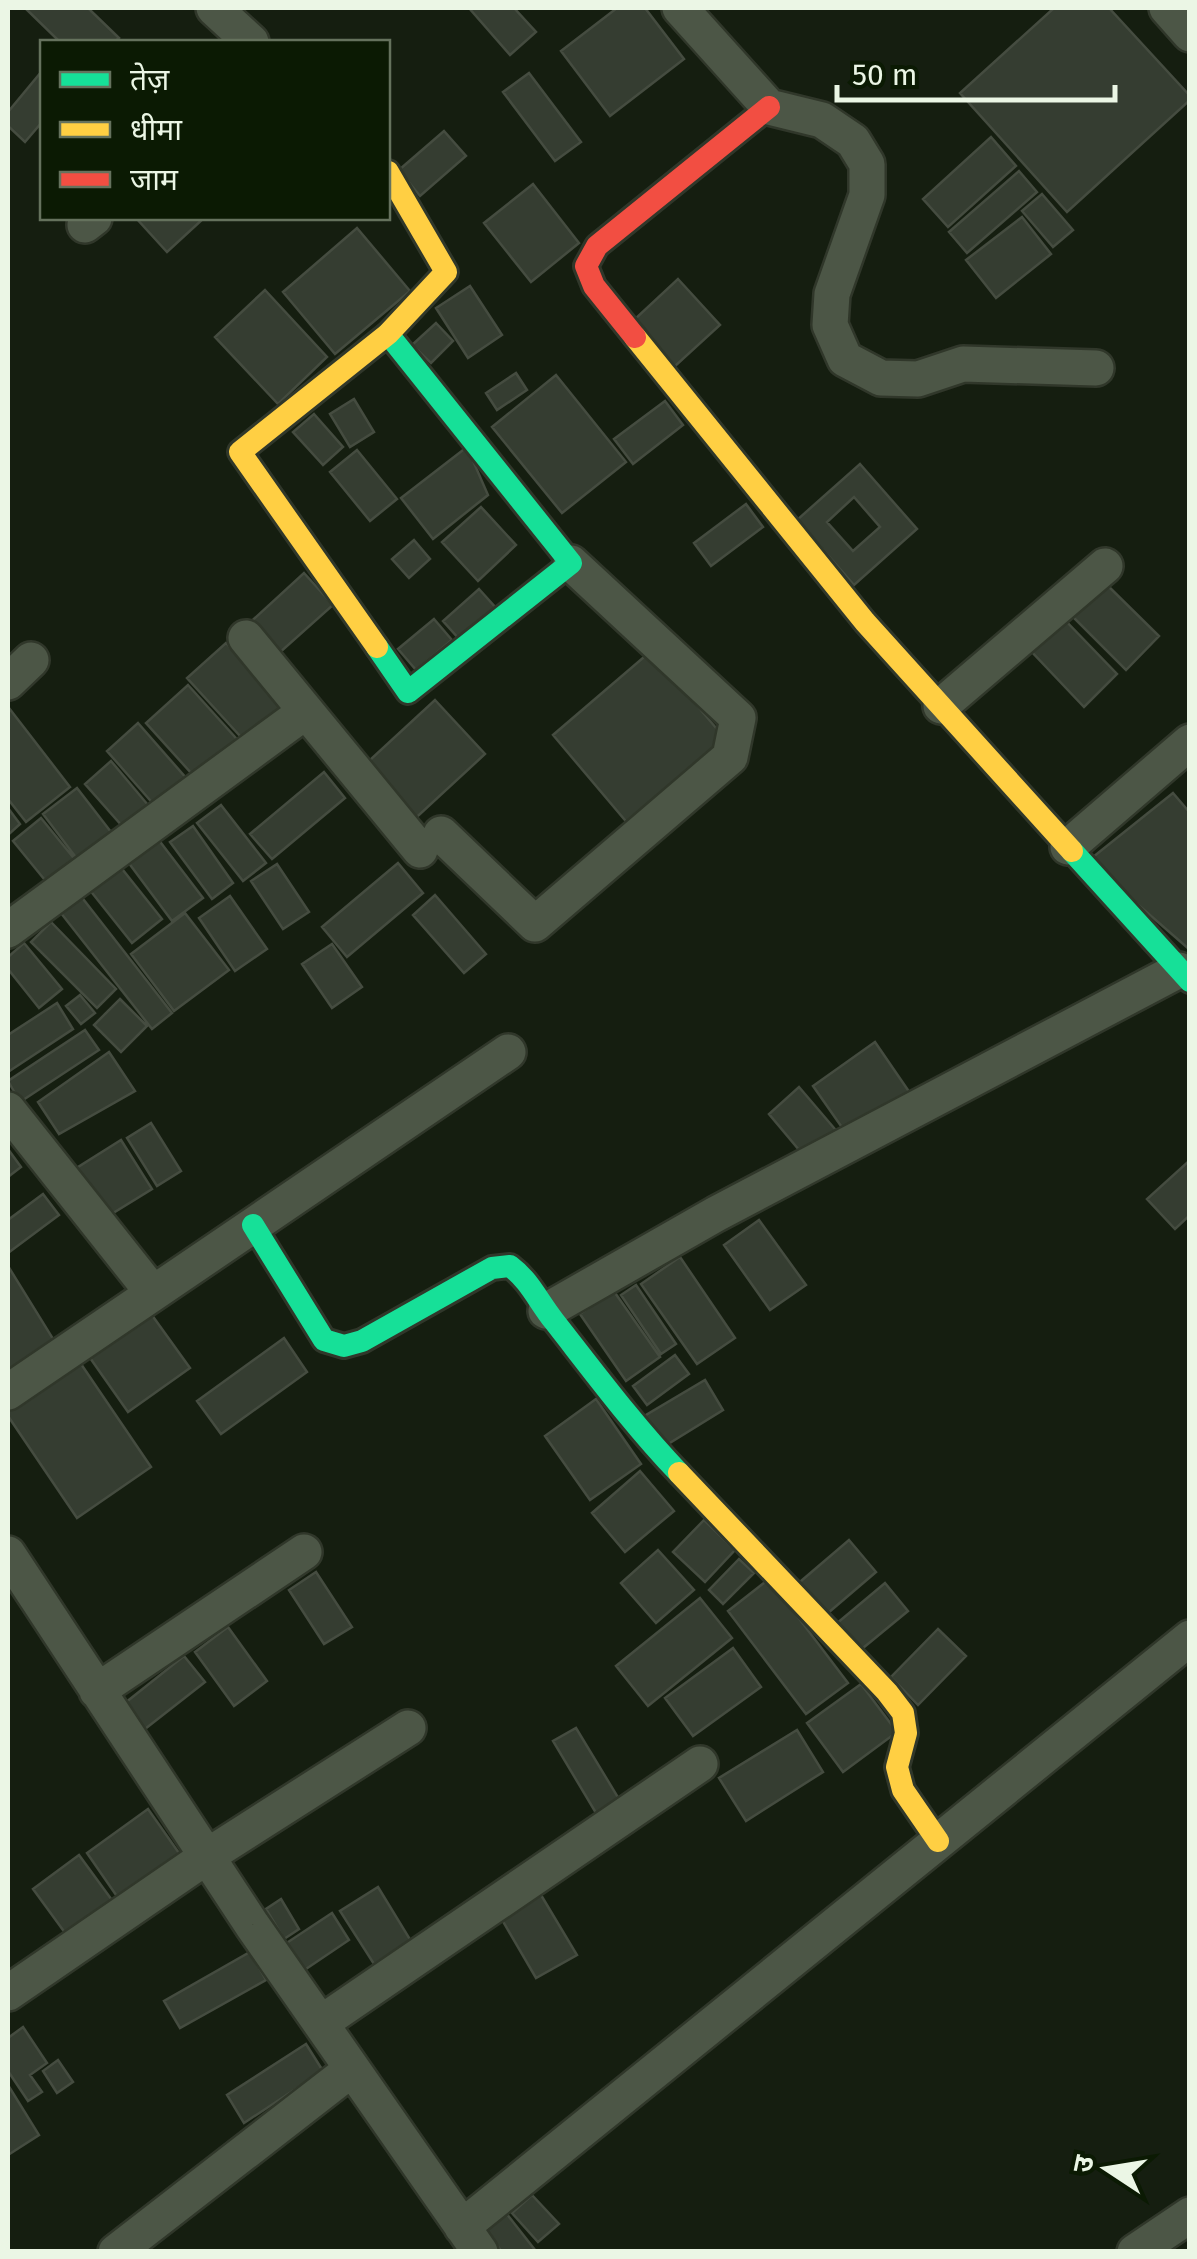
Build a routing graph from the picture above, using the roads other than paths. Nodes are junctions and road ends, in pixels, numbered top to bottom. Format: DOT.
graph roads {
  1 [pos="214,8"];
  2 [pos="680,8"];
  3 [pos="1167,8"];
  4 [pos="1190,34"];
  5 [pos="250,40"];
  6 [pos="768,107"];
  7 [pos="390,175"];
  8 [pos="388,334"];
  9 [pos="1096,368"];
  10 [pos="571,563"];
  11 [pos="1105,566"];
  12 [pos="246,638"];
  13 [pos="941,706"];
  14 [pos="306,712"];
  15 [pos="1190,742"];
  16 [pos="1068,848"];
  17 [pos="8,930"];
  18 [pos="1184,976"];
  19 [pos="508,1052"];
  20 [pos="8,1110"];
  21 [pos="253,1225"];
  22 [pos="153,1293"];
  23 [pos="546,1311"];
  24 [pos="8,1392"];
  25 [pos="304,1552"];
  26 [pos="8,1554"];
  27 [pos="1190,1638"];
  28 [pos="98,1691"];
  29 [pos="408,1728"];
  30 [pos="700,1764"];
  31 [pos="938,1841"];
  32 [pos="209,1855"];
  33 [pos="8,1993"];
  34 [pos="321,2023"];
  35 [pos="352,2069"];
  36 [pos="1190,2215"];
  37 [pos="471,2239"];
  38 [pos="116,2252"];
  39 [pos="1136,2252"];
  1 -- 5 [label="street"];
  2 -- 6 [label="street"];
  3 -- 4 [label="street"];
  6 -- 9 [label="street"];
  6 -- 13 [label="street"];
  7 -- 8 [label="street"];
  8 -- 10 [label="street"];
  8 -- 10 [label="street"];
  10 -- 14 [label="street"];
  11 -- 13 [label="street"];
  12 -- 14 [label="street"];
  13 -- 16 [label="street"];
  14 -- 17 [label="street"];
  15 -- 16 [label="street"];
  16 -- 18 [label="street"];
  18 -- 23 [label="street"];
  19 -- 21 [label="street"];
  20 -- 22 [label="street"];
  21 -- 22 [label="street"];
  21 -- 23 [label="street"];
  22 -- 24 [label="street"];
  23 -- 31 [label="street"];
  25 -- 28 [label="street"];
  26 -- 28 [label="street"];
  27 -- 31 [label="street"];
  28 -- 32 [label="street"];
  29 -- 32 [label="street"];
  30 -- 34 [label="street"];
  31 -- 37 [label="street"];
  32 -- 33 [label="street"];
  32 -- 34 [label="street"];
  34 -- 35 [label="street"];
  35 -- 37 [label="street"];
  35 -- 38 [label="street"];
  36 -- 39 [label="street"];
}
